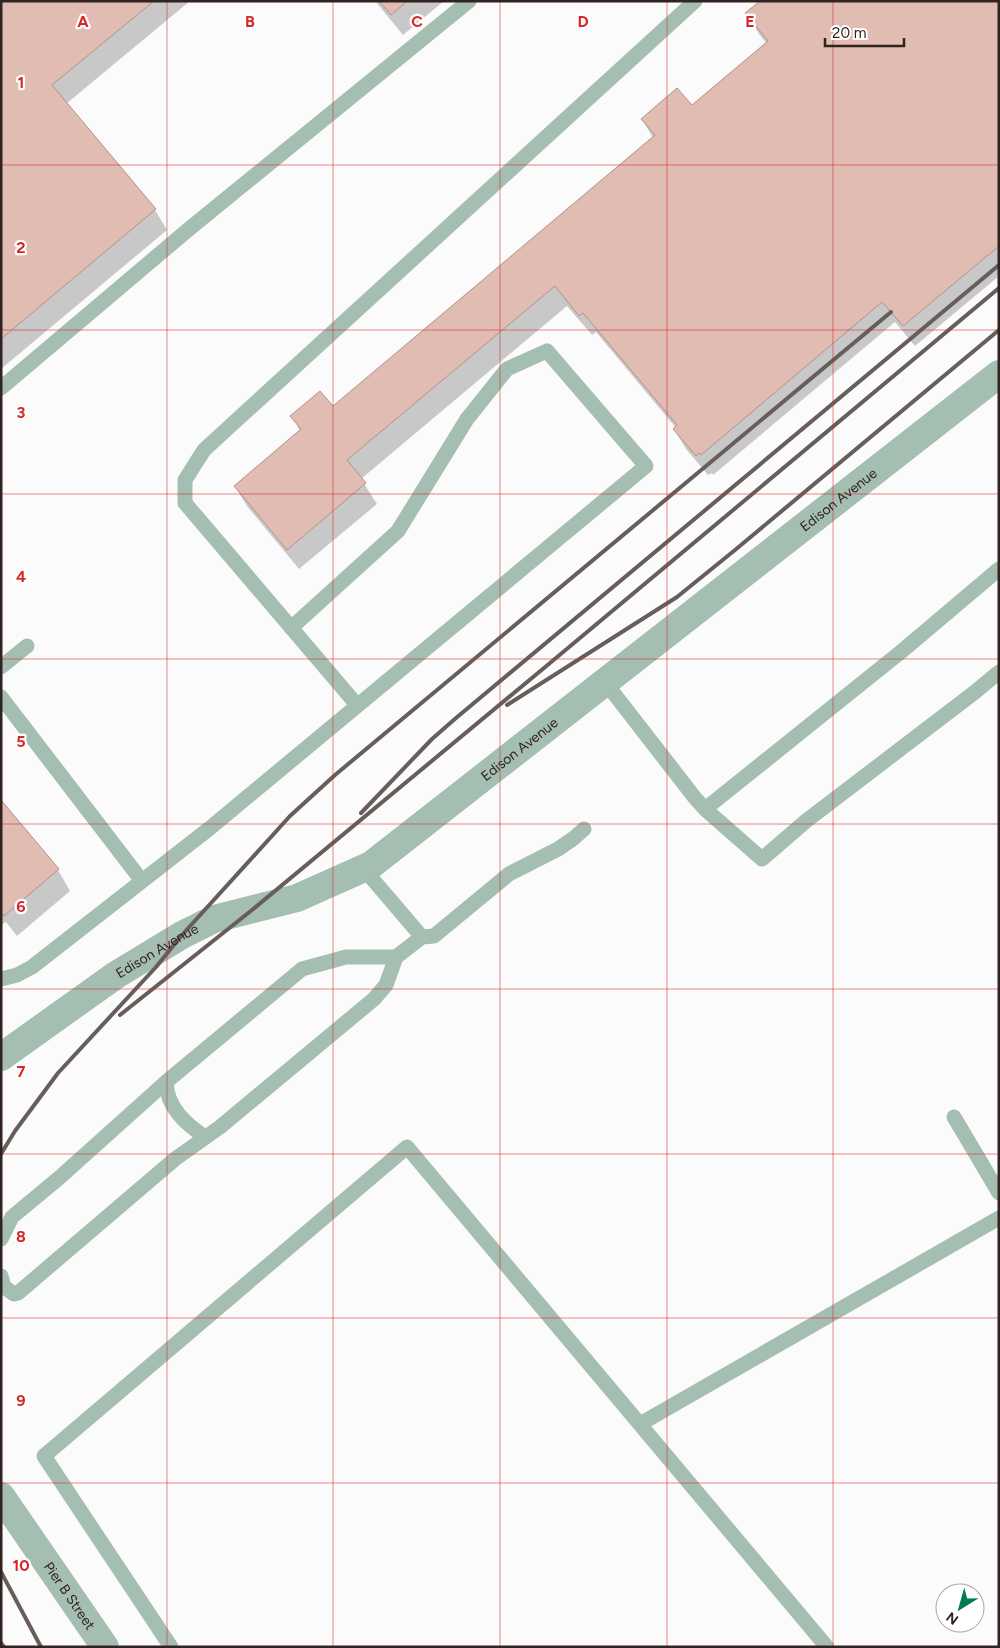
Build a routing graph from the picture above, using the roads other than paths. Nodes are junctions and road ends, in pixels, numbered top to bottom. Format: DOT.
graph roads {
  1 [pos="469,1"];
  2 [pos="696,1"];
  3 [pos="999,374"];
  4 [pos="1,388"];
  5 [pos="999,569"];
  6 [pos="291,628"];
  7 [pos="27,646"];
  8 [pos="1,667"];
  9 [pos="999,672"];
  10 [pos="605,682"];
  11 [pos="1,698"];
  12 [pos="357,705"];
  13 [pos="705,809"];
  14 [pos="584,829"];
  15 [pos="363,868"];
  16 [pos="142,881"];
  17 [pos="422,937"];
  18 [pos="396,956"];
  19 [pos="1,979"];
  20 [pos="1,1058"];
  21 [pos="166,1082"];
  22 [pos="954,1117"];
  23 [pos="205,1138"];
  24 [pos="999,1193"];
  25 [pos="999,1218"];
  26 [pos="1,1239"];
  27 [pos="1,1276"];
  28 [pos="640,1424"];
  29 [pos="1,1496"];
  30 [pos="105,1647"];
  31 [pos="171,1647"];
  32 [pos="827,1647"];
  1 -- 4 [label="lane"];
  2 -- 6 [label="lane"];
  3 -- 10 [label="street, Edison Avenue"];
  5 -- 13 [label="lane"];
  6 -- 12 [label="lane"];
  6 -- 12 [label="lane"];
  7 -- 8 [label="lane"];
  9 -- 13 [label="lane"];
  10 -- 13 [label="lane"];
  10 -- 15 [label="street, Edison Avenue"];
  11 -- 16 [label="lane"];
  12 -- 16 [label="lane"];
  14 -- 17 [label="lane"];
  15 -- 17 [label="lane"];
  15 -- 20 [label="street, Edison Avenue"];
  16 -- 19 [label="lane"];
  17 -- 18 [label="lane"];
  18 -- 21 [label="lane"];
  18 -- 23 [label="lane"];
  21 -- 23 [label="lane"];
  21 -- 26 [label="lane"];
  22 -- 24 [label="lane"];
  23 -- 27 [label="lane"];
  25 -- 28 [label="lane"];
  28 -- 31 [label="lane"];
  28 -- 32 [label="lane"];
  29 -- 30 [label="street, Pier B Street"];
}
